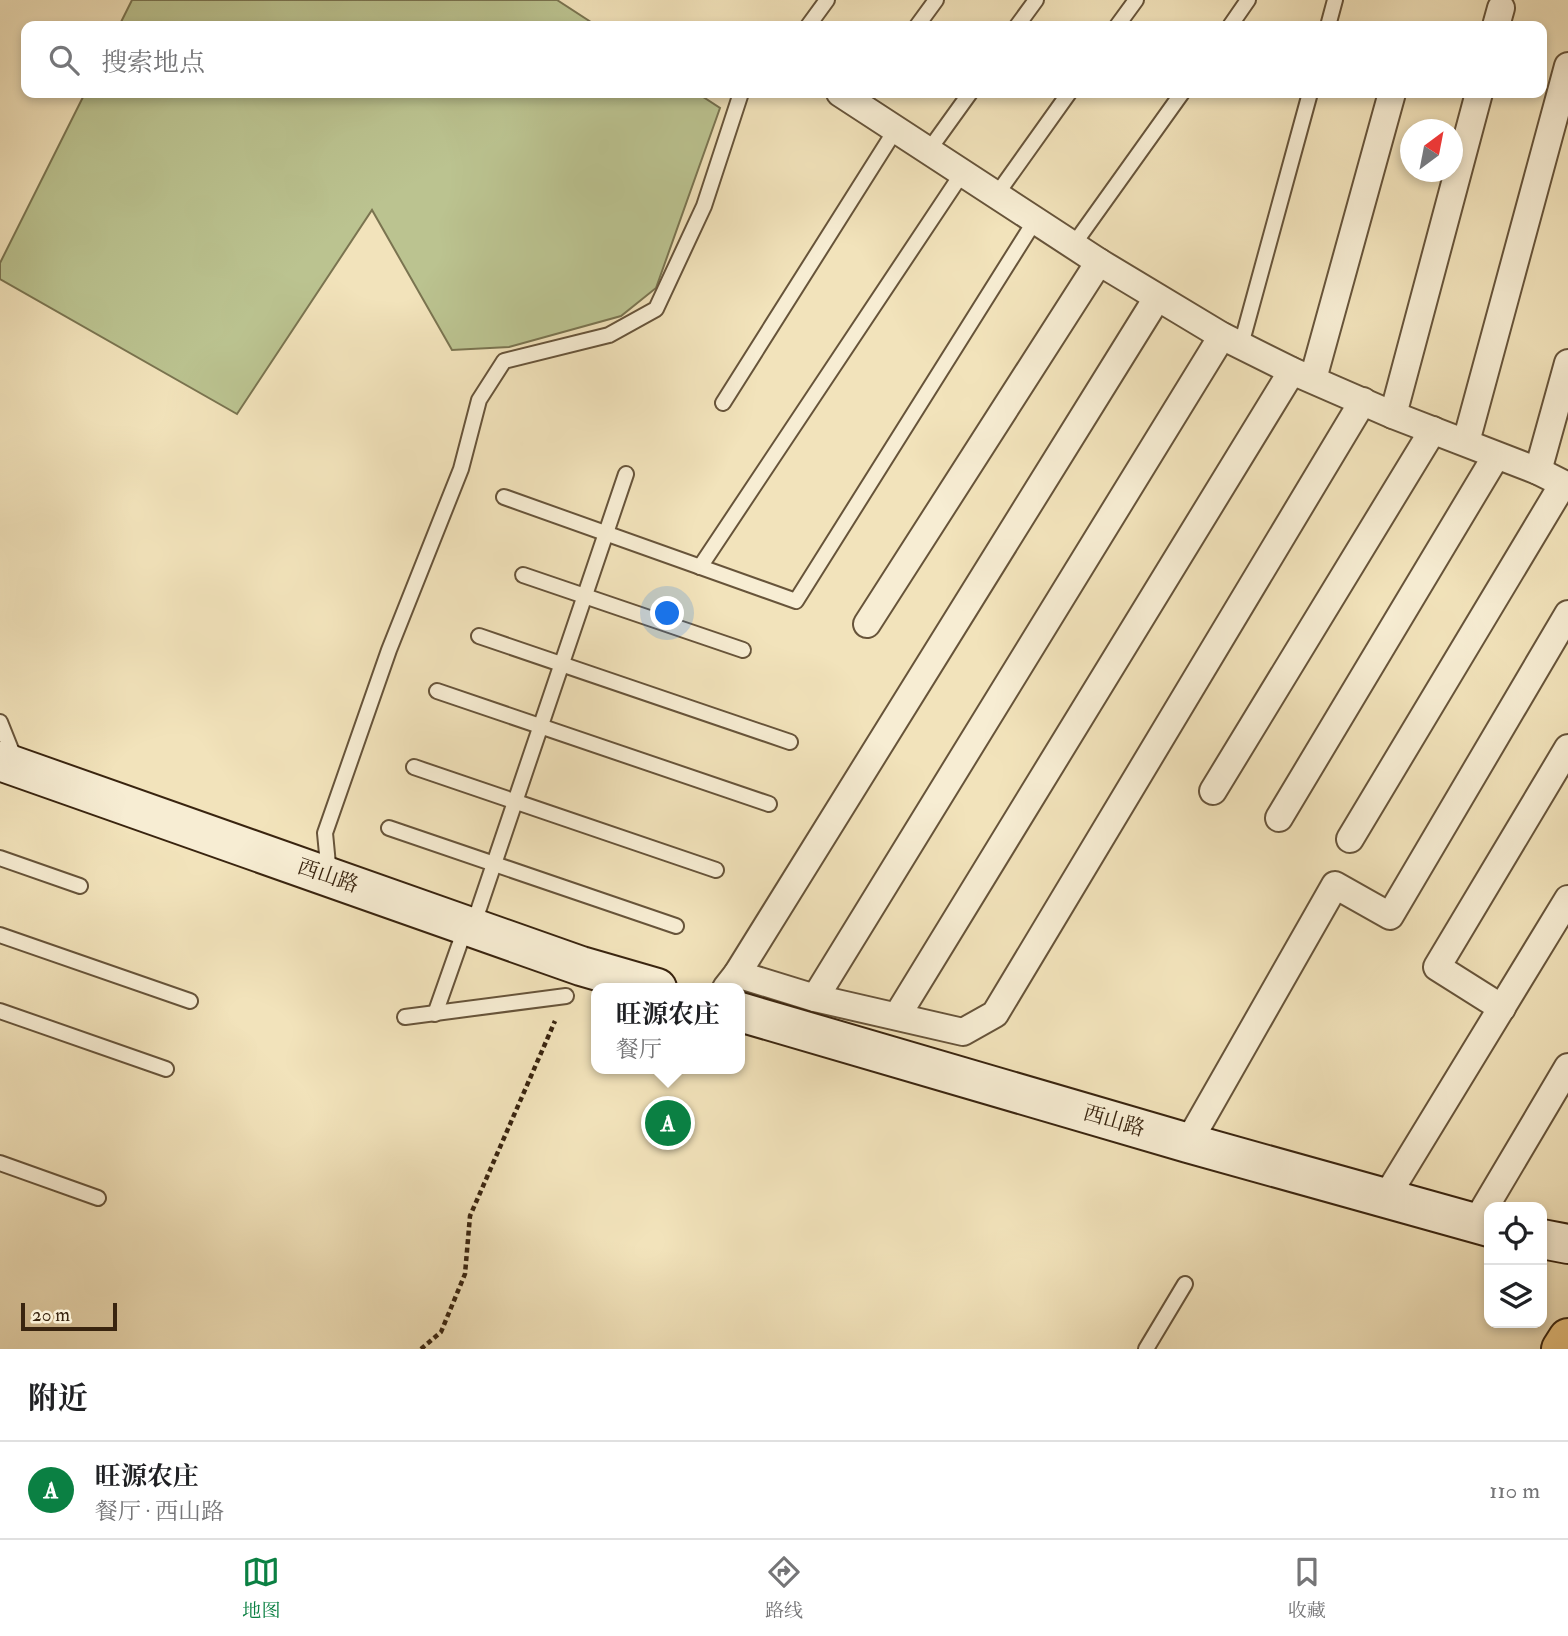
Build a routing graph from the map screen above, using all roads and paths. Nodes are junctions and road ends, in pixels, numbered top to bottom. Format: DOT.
graph roads {
  1 [pos="827,0"];
  2 [pos="936,0"];
  3 [pos="1036,0"];
  4 [pos="1136,0"];
  5 [pos="1248,0"];
  6 [pos="1335,0"];
  7 [pos="812,21"];
  8 [pos="921,21"];
  9 [pos="1021,21"];
  10 [pos="1121,21"];
  11 [pos="1233,21"];
  12 [pos="1329,21"];
  13 [pos="1568,66"];
  14 [pos="739,98"];
  15 [pos="857,98"];
  16 [pos="966,98"];
  17 [pos="1065,98"];
  18 [pos="1178,98"];
  19 [pos="1308,98"];
  20 [pos="1390,98"];
  21 [pos="1478,98"];
  22 [pos="896,129"];
  23 [pos="929,150"];
  24 [pos="962,172"];
  25 [pos="996,194"];
  26 [pos="1036,219"];
  27 [pos="1074,244"];
  28 [pos="1099,261"];
  29 [pos="1157,298"];
  30 [pos="1232,340"];
  31 [pos="1568,363"];
  32 [pos="1302,375"];
  33 [pos="1363,401"];
  34 [pos="723,403"];
  35 [pos="1393,415"];
  36 [pos="1433,430"];
  37 [pos="1466,442"];
  38 [pos="1496,456"];
  39 [pos="1538,471"];
  40 [pos="626,474"];
  41 [pos="1566,485"];
  42 [pos="504,497"];
  43 [pos="606,533"];
  44 [pos="700,567"];
  45 [pos="523,575"];
  46 [pos="585,596"];
  47 [pos="1568,614"];
  48 [pos="867,624"];
  49 [pos="479,636"];
  50 [pos="743,650"];
  51 [pos="562,664"];
  52 [pos="437,691"];
  53 [pos="0,722"];
  54 [pos="541,726"];
  55 [pos="790,742"];
  56 [pos="1568,748"];
  57 [pos="10,765"];
  58 [pos="414,766"];
  59 [pos="1213,790"];
  60 [pos="516,801"];
  61 [pos="769,804"];
  62 [pos="1279,818"];
  63 [pos="389,828"];
  64 [pos="1350,839"];
  65 [pos="0,858"];
  66 [pos="494,864"];
  67 [pos="716,870"];
  68 [pos="329,877"];
  69 [pos="80,886"];
  70 [pos="1568,899"];
  71 [pos="470,926"];
  72 [pos="676,926"];
  73 [pos="0,935"];
  74 [pos="732,981"];
  75 [pos="640,983"];
  76 [pos="745,984"];
  77 [pos="566,996"];
  78 [pos="815,998"];
  79 [pos="190,1001"];
  80 [pos="1502,1008"];
  81 [pos="0,1011"];
  82 [pos="745,1013"];
  83 [pos="435,1014"];
  84 [pos="897,1016"];
  85 [pos="405,1017"];
  86 [pos="1568,1067"];
  87 [pos="166,1069"];
  88 [pos="1188,1143"];
  89 [pos="0,1163"];
  90 [pos="98,1198"];
  91 [pos="1385,1199"];
  92 [pos="1482,1226"];
  93 [pos="1547,1240"];
  94 [pos="1568,1244"];
  95 [pos="1185,1284"];
  96 [pos="1568,1338"];
  97 [pos="421,1349"];
  98 [pos="1146,1349"];
  99 [pos="1561,1349"];
  1 -- 7 [label="lane"];
  2 -- 8 [label="lane"];
  3 -- 9 [label="lane"];
  4 -- 10 [label="lane"];
  5 -- 11 [label="lane"];
  6 -- 12 [label="lane"];
  13 -- 37 [label="street"];
  14 -- 68 [label="lane"];
  15 -- 22 [label="street"];
  16 -- 23 [label="lane"];
  17 -- 25 [label="lane"];
  18 -- 27 [label="lane"];
  19 -- 30 [label="lane"];
  20 -- 32 [label="street"];
  21 -- 35 [label="street"];
  22 -- 23 [label="street"];
  22 -- 34 [label="lane"];
  23 -- 24 [label="street"];
  24 -- 25 [label="street"];
  24 -- 44 [label="lane"];
  25 -- 26 [label="street"];
  26 -- 27 [label="street"];
  26 -- 44 [label="lane"];
  27 -- 28 [label="street"];
  28 -- 29 [label="street"];
  28 -- 48 [label="street"];
  29 -- 30 [label="street"];
  29 -- 74 [label="street"];
  30 -- 32 [label="street"];
  30 -- 78 [label="street"];
  31 -- 39 [label="street"];
  32 -- 33 [label="street"];
  32 -- 84 [label="street"];
  33 -- 35 [label="street"];
  33 -- 84 [label="street"];
  35 -- 36 [label="street"];
  36 -- 37 [label="street"];
  36 -- 59 [label="street"];
  37 -- 38 [label="street"];
  38 -- 39 [label="street"];
  38 -- 62 [label="street"];
  39 -- 41 [label="street"];
  40 -- 43 [label="lane"];
  41 -- 64 [label="street"];
  42 -- 43 [label="lane"];
  43 -- 44 [label="lane"];
  43 -- 46 [label="lane"];
  45 -- 46 [label="lane"];
  46 -- 50 [label="lane"];
  46 -- 51 [label="lane"];
  47 -- 88 [label="street"];
  49 -- 51 [label="lane"];
  51 -- 54 [label="lane"];
  51 -- 55 [label="lane"];
  52 -- 54 [label="lane"];
  53 -- 57 [label="lane"];
  54 -- 60 [label="lane"];
  54 -- 61 [label="lane"];
  56 -- 80 [label="street"];
  57 -- 68 [label="street, 西山路"];
  58 -- 60 [label="lane"];
  60 -- 66 [label="lane"];
  60 -- 67 [label="lane"];
  63 -- 66 [label="lane"];
  65 -- 69 [label="lane"];
  66 -- 71 [label="lane"];
  66 -- 72 [label="lane"];
  68 -- 71 [label="street, 西山路"];
  70 -- 80 [label="street"];
  71 -- 75 [label="street, 西山路"];
  71 -- 83 [label="lane"];
  73 -- 79 [label="lane"];
  76 -- 78 [label="street"];
  77 -- 83 [label="lane"];
  77 -- 97 [label="path"];
  78 -- 84 [label="street"];
  80 -- 91 [label="street"];
  81 -- 87 [label="lane"];
  82 -- 88 [label="street, 西山路"];
  83 -- 85 [label="lane"];
  86 -- 92 [label="street"];
  88 -- 91 [label="street, 西山路"];
  89 -- 90 [label="lane"];
  91 -- 92 [label="street, 西山路"];
  93 -- 94 [label="street"];
  95 -- 98 [label="lane"];
  96 -- 99 [label="highway"];
}
